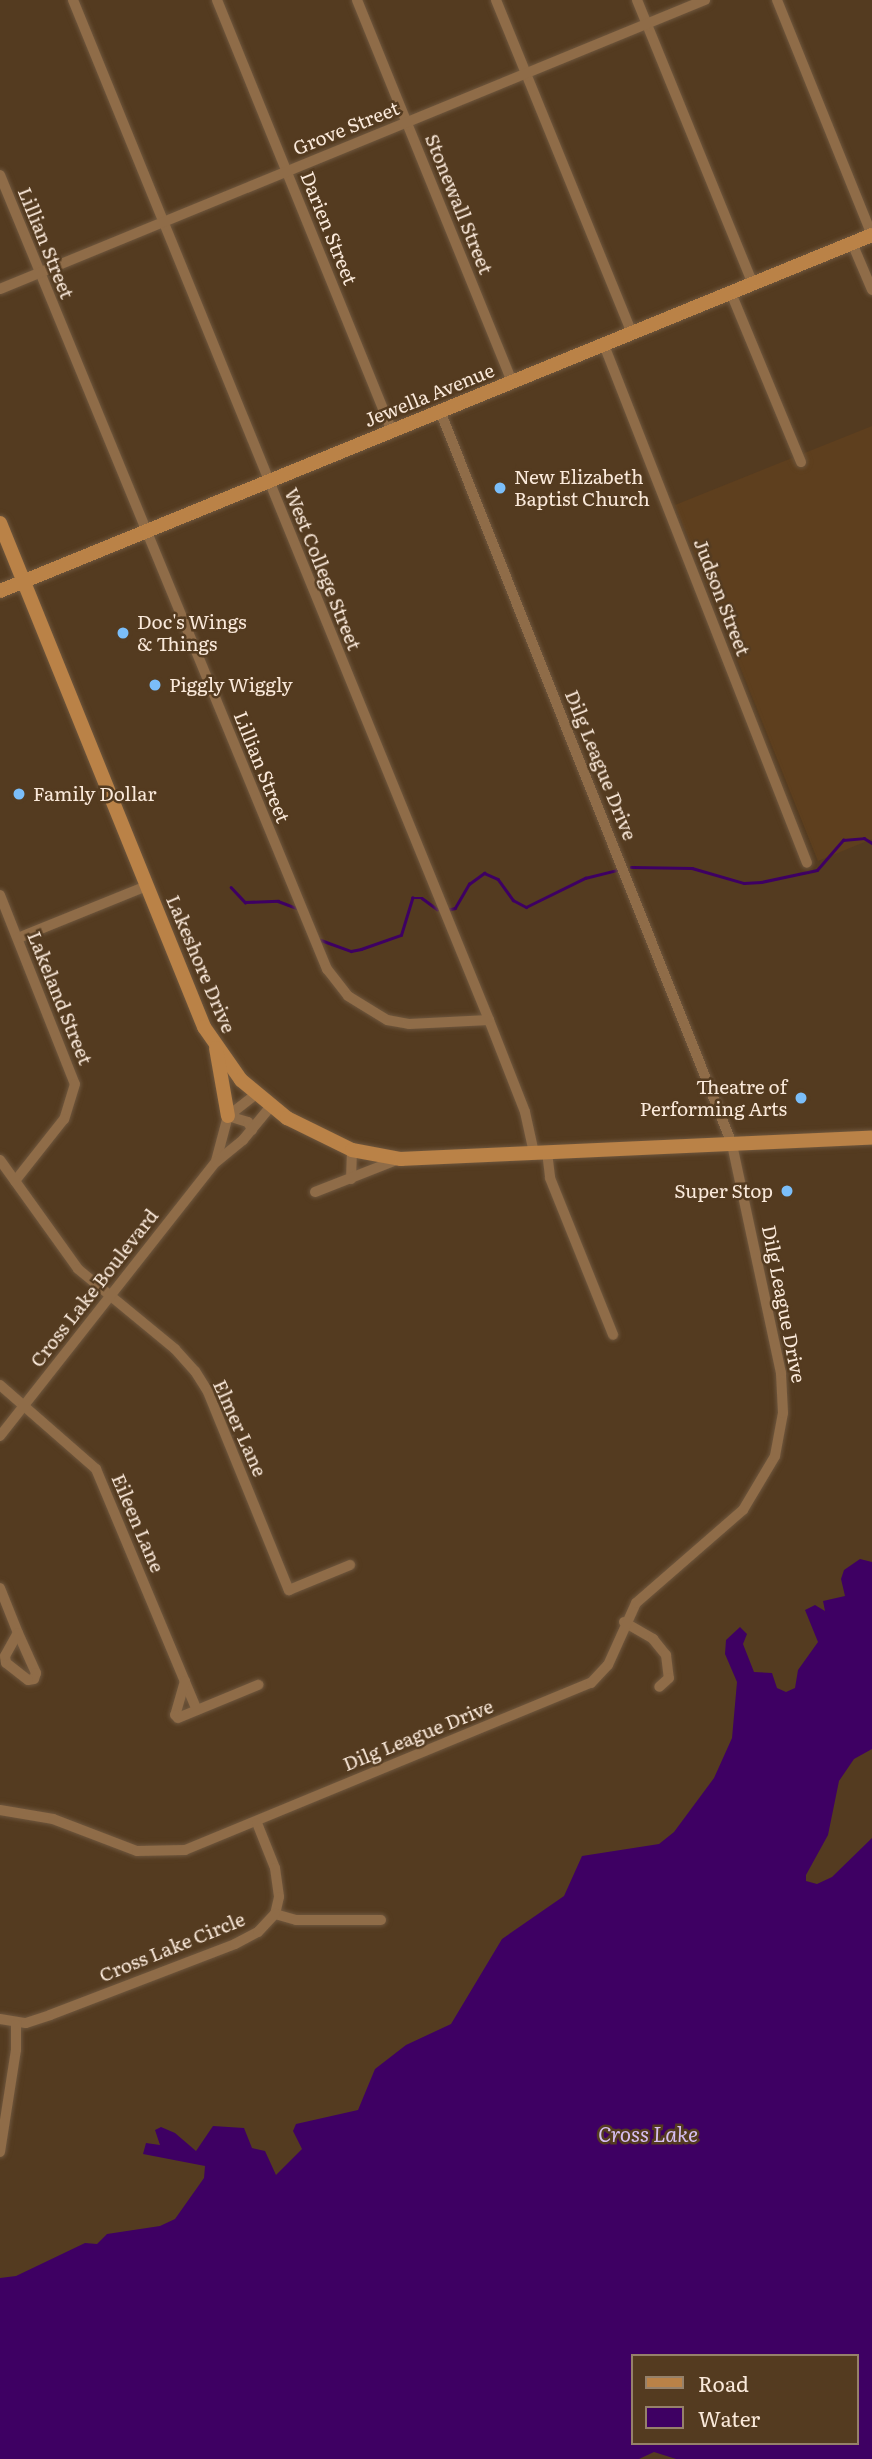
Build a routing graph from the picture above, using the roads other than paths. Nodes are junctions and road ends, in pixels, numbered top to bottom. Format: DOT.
graph roads {
  1 [pos="74,0"];
  2 [pos="217,0"];
  3 [pos="357,0"];
  4 [pos="496,0"];
  5 [pos="637,0"];
  6 [pos="705,0"];
  7 [pos="777,0"];
  8 [pos="647,24"];
  9 [pos="526,73"];
  10 [pos="406,121"];
  11 [pos="286,171"];
  12 [pos="0,175"];
  13 [pos="163,221"];
  14 [pos="872,235"];
  15 [pos="852,243"];
  16 [pos="40,273"];
  17 [pos="753,284"];
  18 [pos="0,289"];
  19 [pos="872,290"];
  20 [pos="731,293"];
  21 [pos="632,333"];
  22 [pos="604,345"];
  23 [pos="512,382"];
  24 [pos="440,411"];
  25 [pos="392,431"];
  26 [pos="801,462"];
  27 [pos="268,481"];
  28 [pos="0,523"];
  29 [pos="146,531"];
  30 [pos="24,581"];
  31 [pos="0,591"];
  32 [pos="807,863"];
  33 [pos="147,886"];
  34 [pos="0,895"];
  35 [pos="18,939"];
  36 [pos="489,1020"];
  37 [pos="216,1047"];
  38 [pos="256,1094"];
  39 [pos="271,1106"];
  40 [pos="227,1122"];
  41 [pos="252,1130"];
  42 [pos="872,1138"];
  43 [pos="243,1140"];
  44 [pos="732,1144"];
  45 [pos="352,1150"];
  46 [pos="540,1153"];
  47 [pos="401,1159"];
  48 [pos="0,1160"];
  49 [pos="216,1162"];
  50 [pos="351,1179"];
  51 [pos="15,1181"];
  52 [pos="315,1192"];
  53 [pos="110,1296"];
  54 [pos="613,1335"];
  55 [pos="0,1385"];
  56 [pos="23,1406"];
  57 [pos="0,1436"];
  58 [pos="350,1565"];
  59 [pos="0,1588"];
  60 [pos="624,1622"];
  61 [pos="18,1633"];
  62 [pos="185,1681"];
  63 [pos="258,1685"];
  64 [pos="659,1687"];
  65 [pos="197,1710"];
  66 [pos="0,1810"];
  67 [pos="257,1823"];
  68 [pos="275,1914"];
  69 [pos="380,1920"];
  70 [pos="0,2019"];
  71 [pos="16,2024"];
  72 [pos="0,2152"];
  1 -- 13 [label="street, West College Street"];
  2 -- 11 [label="street, Darien Street"];
  3 -- 10 [label="street, Stonewall Street"];
  4 -- 9 [label="street"];
  5 -- 8 [label="street"];
  6 -- 8 [label="street, Grove Street"];
  7 -- 14 [label="street"];
  8 -- 9 [label="street, Grove Street"];
  8 -- 17 [label="street"];
  9 -- 10 [label="street, Grove Street"];
  9 -- 21 [label="street"];
  10 -- 11 [label="street, Grove Street"];
  10 -- 23 [label="street, Stonewall Street"];
  11 -- 13 [label="street, Grove Street"];
  11 -- 25 [label="street, Darien Street"];
  12 -- 16 [label="street, Lillian Street"];
  13 -- 16 [label="street, Grove Street"];
  13 -- 27 [label="street, West College Street"];
  14 -- 15 [label="main road, Jewella Avenue"];
  15 -- 17 [label="main road, Jewella Avenue"];
  15 -- 19 [label="street"];
  16 -- 18 [label="street, Grove Street"];
  16 -- 29 [label="street, Lillian Street"];
  17 -- 20 [label="main road, Jewella Avenue"];
  20 -- 21 [label="main road, Jewella Avenue"];
  20 -- 26 [label="street"];
  21 -- 22 [label="main road, Jewella Avenue"];
  22 -- 23 [label="main road, Jewella Avenue"];
  22 -- 32 [label="street, Judson Street"];
  23 -- 24 [label="main road, Jewella Avenue"];
  24 -- 25 [label="main road, Jewella Avenue"];
  24 -- 44 [label="street, Dilg League Drive"];
  25 -- 27 [label="main road, Jewella Avenue"];
  27 -- 29 [label="main road, Jewella Avenue"];
  27 -- 36 [label="street, West College Street"];
  28 -- 30 [label="main road, Lakeshore Drive"];
  29 -- 30 [label="main road, Jewella Avenue"];
  29 -- 36 [label="street, Lillian Street"];
  30 -- 31 [label="main road, Jewella Avenue"];
  30 -- 33 [label="main road, Lakeshore Drive"];
  33 -- 35 [label="street"];
  33 -- 37 [label="main road, Lakeshore Drive"];
  34 -- 35 [label="street, Lakeland Street"];
  35 -- 51 [label="street, Lakeland Street"];
  36 -- 46 [label="street, West College Street"];
  37 -- 38 [label="main road, Lakeshore Drive"];
  37 -- 40 [label="main road"];
  38 -- 39 [label="main road, Lakeshore Drive"];
  38 -- 40 [label="street"];
  39 -- 41 [label="street, Cross Lake Boulevard"];
  39 -- 45 [label="main road, Lakeshore Drive"];
  40 -- 41 [label="street"];
  40 -- 43 [label="street"];
  40 -- 49 [label="street, Cross Lake Boulevard"];
  41 -- 43 [label="street, Cross Lake Boulevard"];
  42 -- 44 [label="main road, Lakeshore Drive"];
  43 -- 49 [label="street, Cross Lake Boulevard"];
  44 -- 46 [label="main road, Lakeshore Drive"];
  44 -- 60 [label="street, Dilg League Drive"];
  45 -- 47 [label="main road, Lakeshore Drive"];
  45 -- 50 [label="street"];
  46 -- 47 [label="main road, Lakeshore Drive"];
  46 -- 54 [label="street, West College Street"];
  47 -- 50 [label="street"];
  48 -- 51 [label="street, Elmer Lane"];
  49 -- 53 [label="street, Cross Lake Boulevard"];
  50 -- 52 [label="street"];
  51 -- 53 [label="street, Elmer Lane"];
  53 -- 56 [label="street, Cross Lake Boulevard"];
  53 -- 58 [label="street, Elmer Lane"];
  55 -- 56 [label="street, Eileen Lane"];
  56 -- 57 [label="street, Cross Lake Boulevard"];
  56 -- 62 [label="street, Eileen Lane"];
  59 -- 61 [label="street"];
  60 -- 64 [label="street"];
  60 -- 67 [label="street, Dilg League Drive"];
  62 -- 65 [label="street, Eileen Lane"];
  62 -- 65 [label="street"];
  63 -- 65 [label="street"];
  66 -- 67 [label="street, Dilg League Drive"];
  67 -- 68 [label="street"];
  68 -- 69 [label="street"];
  68 -- 71 [label="street, Cross Lake Circle"];
  70 -- 71 [label="street"];
  71 -- 72 [label="street"];
}
